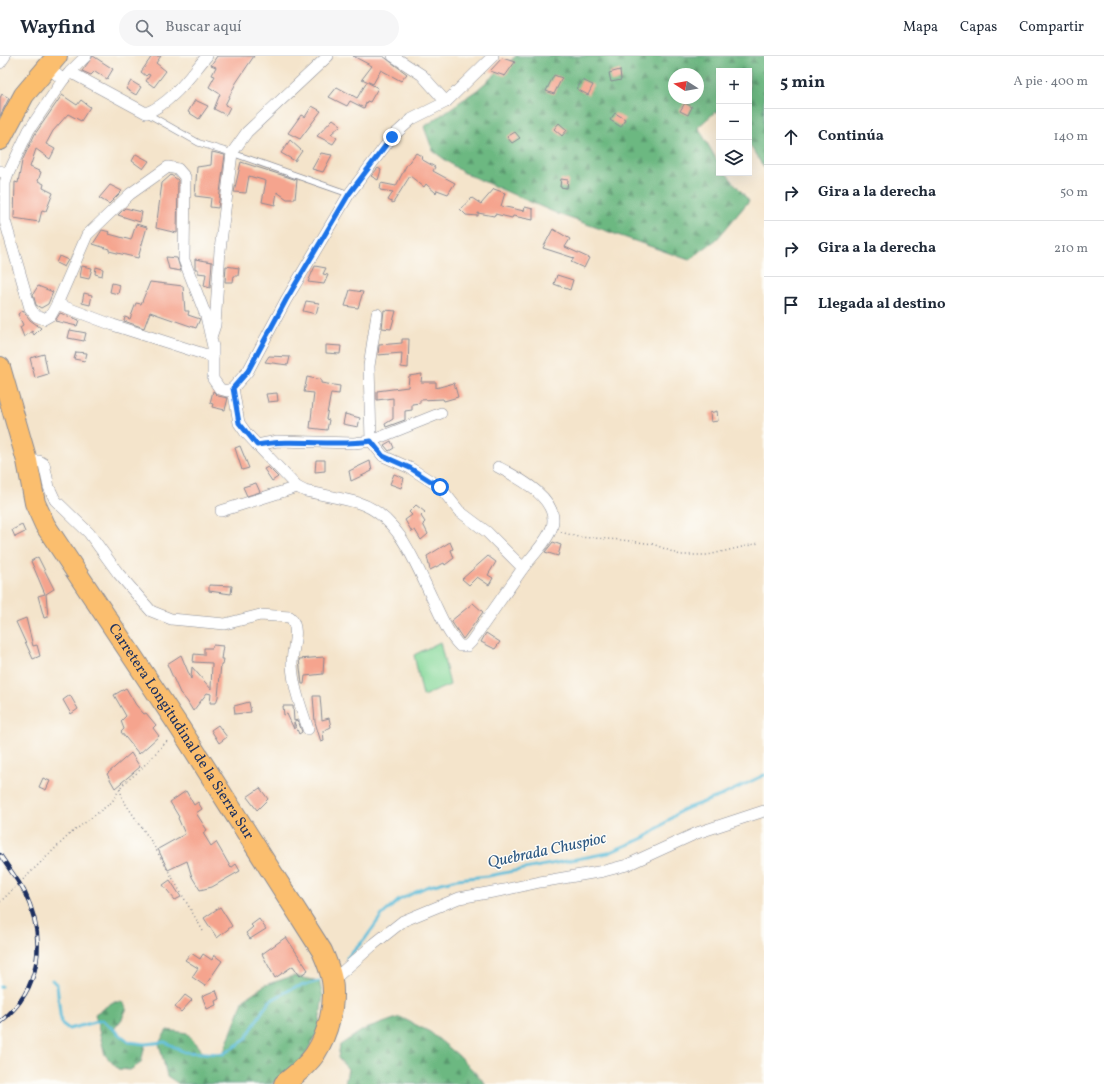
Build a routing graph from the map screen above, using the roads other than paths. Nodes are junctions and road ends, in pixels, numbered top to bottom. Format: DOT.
graph roads {
  1 [pos="5,56"];
  2 [pos="86,56"];
  3 [pos="207,56"];
  4 [pos="328,56"];
  5 [pos="393,56"];
  6 [pos="494,56"];
  7 [pos="52,61"];
  8 [pos="0,63"];
  9 [pos="67,76"];
  10 [pos="446,102"];
  11 [pos="146,113"];
  12 [pos="0,140"];
  13 [pos="232,153"];
  14 [pos="4,173"];
  15 [pos="349,194"];
  16 [pos="57,304"];
  17 [pos="377,314"];
  18 [pos="211,338"];
  19 [pos="213,357"];
  20 [pos="0,367"];
  21 [pos="233,388"];
  22 [pos="441,413"];
  23 [pos="371,441"];
  24 [pos="257,445"];
  25 [pos="27,461"];
  26 [pos="498,467"];
  27 [pos="297,487"];
  28 [pos="221,512"];
  29 [pos="523,568"];
  30 [pos="308,729"];
  31 [pos="764,811"];
  32 [pos="332,981"];
  33 [pos="284,1084"];
  1 -- 8 [label="street"];
  2 -- 9 [label="street"];
  3 -- 11 [label="street"];
  4 -- 13 [label="street"];
  5 -- 10 [label="street"];
  6 -- 10 [label="street"];
  7 -- 9 [label="street"];
  7 -- 12 [label="highway"];
  9 -- 11 [label="street"];
  9 -- 14 [label="street"];
  10 -- 15 [label="street"];
  11 -- 13 [label="lane"];
  13 -- 15 [label="lane"];
  13 -- 18 [label="street"];
  14 -- 16 [label="street"];
  15 -- 21 [label="street"];
  16 -- 18 [label="street"];
  16 -- 19 [label="street"];
  17 -- 23 [label="street"];
  18 -- 19 [label="street"];
  19 -- 21 [label="street"];
  20 -- 25 [label="highway, Carretera Longitudinal de la Sierra Sur"];
  21 -- 24 [label="street"];
  22 -- 23 [label="street"];
  23 -- 24 [label="street"];
  23 -- 29 [label="street"];
  24 -- 27 [label="street"];
  25 -- 30 [label="street"];
  25 -- 32 [label="highway, Carretera Longitudinal de la Sierra Sur"];
  26 -- 29 [label="street"];
  27 -- 28 [label="street"];
  27 -- 29 [label="street"];
  31 -- 32 [label="street"];
  32 -- 33 [label="highway, Carretera Longitudinal de la Sierra Sur"];
}
